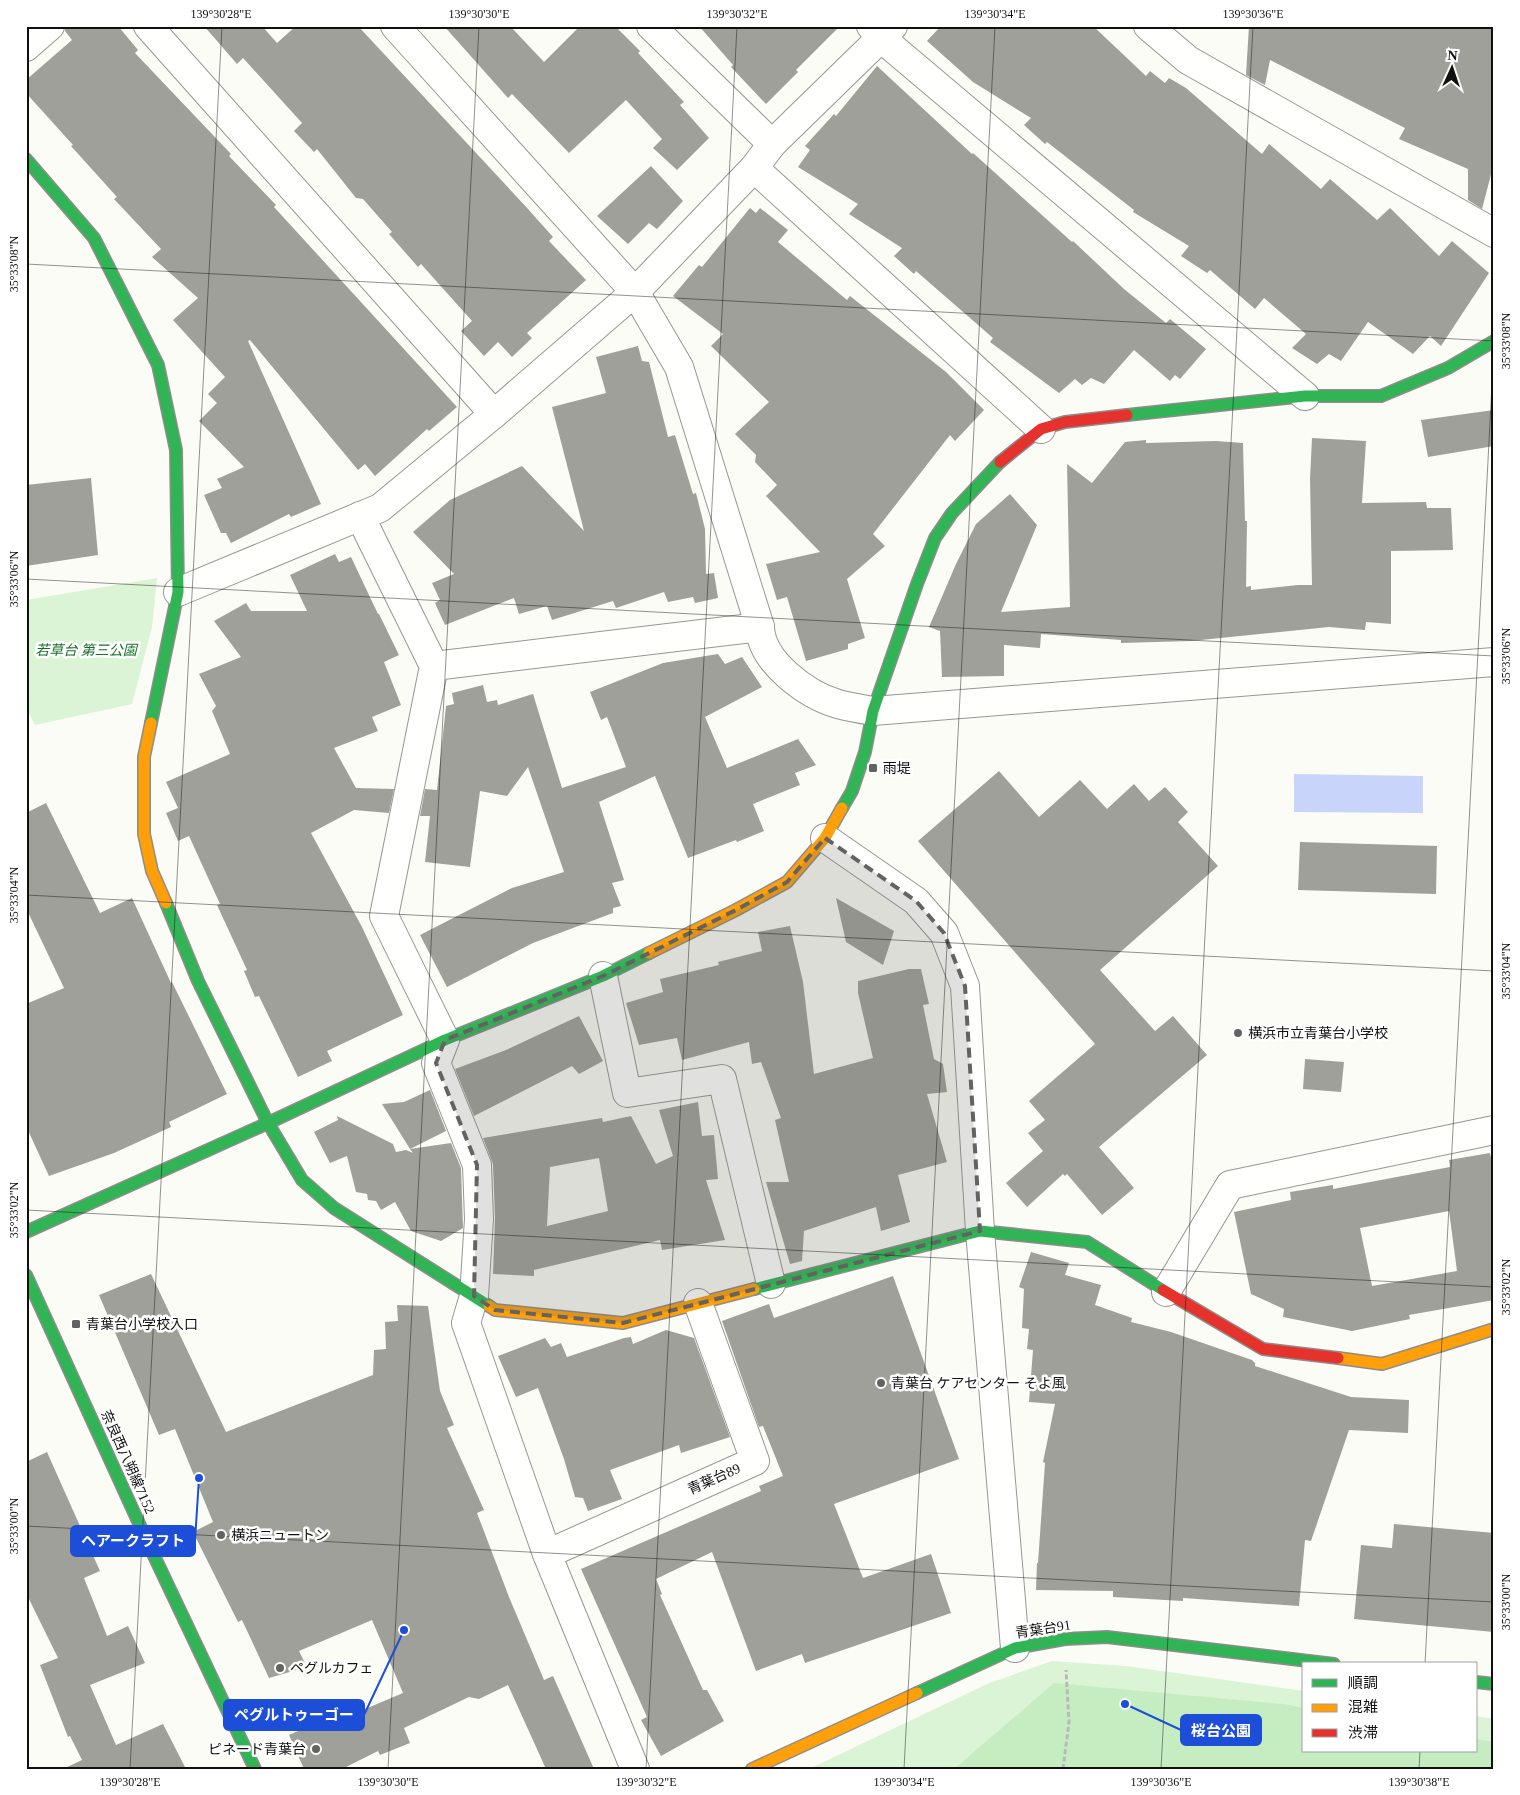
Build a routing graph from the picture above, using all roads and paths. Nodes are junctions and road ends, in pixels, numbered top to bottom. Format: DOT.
graph roads {
  1 [pos="50,26"];
  2 [pos="148,26"];
  3 [pos="395,26"];
  4 [pos="650,26"];
  5 [pos="1148,26"];
  6 [pos="882,30"];
  7 [pos="26,47"];
  8 [pos="772,144"];
  9 [pos="26,159"];
  10 [pos="754,168"];
  11 [pos="1494,233"];
  12 [pos="635,292"];
  13 [pos="1494,341"];
  14 [pos="1305,396"];
  15 [pos="494,414"];
  16 [pos="1041,429"];
  17 [pos="360,516"];
  18 [pos="178,592"];
  19 [pos="760,627"];
  20 [pos="1494,662"];
  21 [pos="434,666"];
  22 [pos="872,711"];
  23 [pos="826,838"];
  24 [pos="603,976"];
  25 [pos="445,1040"];
  26 [pos="268,1123"];
  27 [pos="1494,1130"];
  28 [pos="980,1231"];
  29 [pos="26,1232"];
  30 [pos="26,1275"];
  31 [pos="770,1284"];
  32 [pos="1166,1292"];
  33 [pos="474,1296"];
  34 [pos="698,1303"];
  35 [pos="1494,1329"];
  36 [pos="547,1554"];
  37 [pos="1065,1639"];
  38 [pos="1015,1648"];
  39 [pos="1317,1662"];
  40 [pos="1478,1682"];
  41 [pos="1494,1684"];
  42 [pos="255,1769"];
  43 [pos="635,1769"];
  44 [pos="752,1769"];
  45 [pos="1063,1769"];
  1 -- 7 [label="street"];
  2 -- 15 [label="street"];
  3 -- 12 [label="street"];
  4 -- 8 [label="street"];
  5 -- 11 [label="street"];
  6 -- 8 [label="street"];
  6 -- 14 [label="street"];
  8 -- 10 [label="street"];
  9 -- 18 [label="street"];
  10 -- 12 [label="street"];
  10 -- 16 [label="street"];
  12 -- 15 [label="street"];
  12 -- 19 [label="street"];
  13 -- 14 [label="street"];
  14 -- 16 [label="street"];
  15 -- 17 [label="street"];
  16 -- 22 [label="street"];
  17 -- 18 [label="street"];
  17 -- 21 [label="street"];
  18 -- 26 [label="street"];
  19 -- 21 [label="street"];
  19 -- 22 [label="street"];
  20 -- 22 [label="street"];
  21 -- 25 [label="street"];
  22 -- 23 [label="street"];
  23 -- 24 [label="street"];
  23 -- 28 [label="street"];
  24 -- 25 [label="street"];
  24 -- 31 [label="street"];
  25 -- 26 [label="street"];
  25 -- 33 [label="street"];
  26 -- 29 [label="street"];
  26 -- 33 [label="street"];
  27 -- 32 [label="street"];
  28 -- 31 [label="street"];
  28 -- 32 [label="street"];
  28 -- 38 [label="street"];
  30 -- 42 [label="street, 奈良西八朔線7152"];
  31 -- 34 [label="street"];
  32 -- 35 [label="street"];
  33 -- 34 [label="street"];
  33 -- 36 [label="street"];
  34 -- 36 [label="street, 青葉台89"];
  36 -- 43 [label="street"];
  37 -- 38 [label="street, 青葉台91"];
  37 -- 39 [label="street, 青葉台91"];
  37 -- 45 [label="path"];
  38 -- 44 [label="street, 青葉台91"];
  40 -- 41 [label="street"];
}
